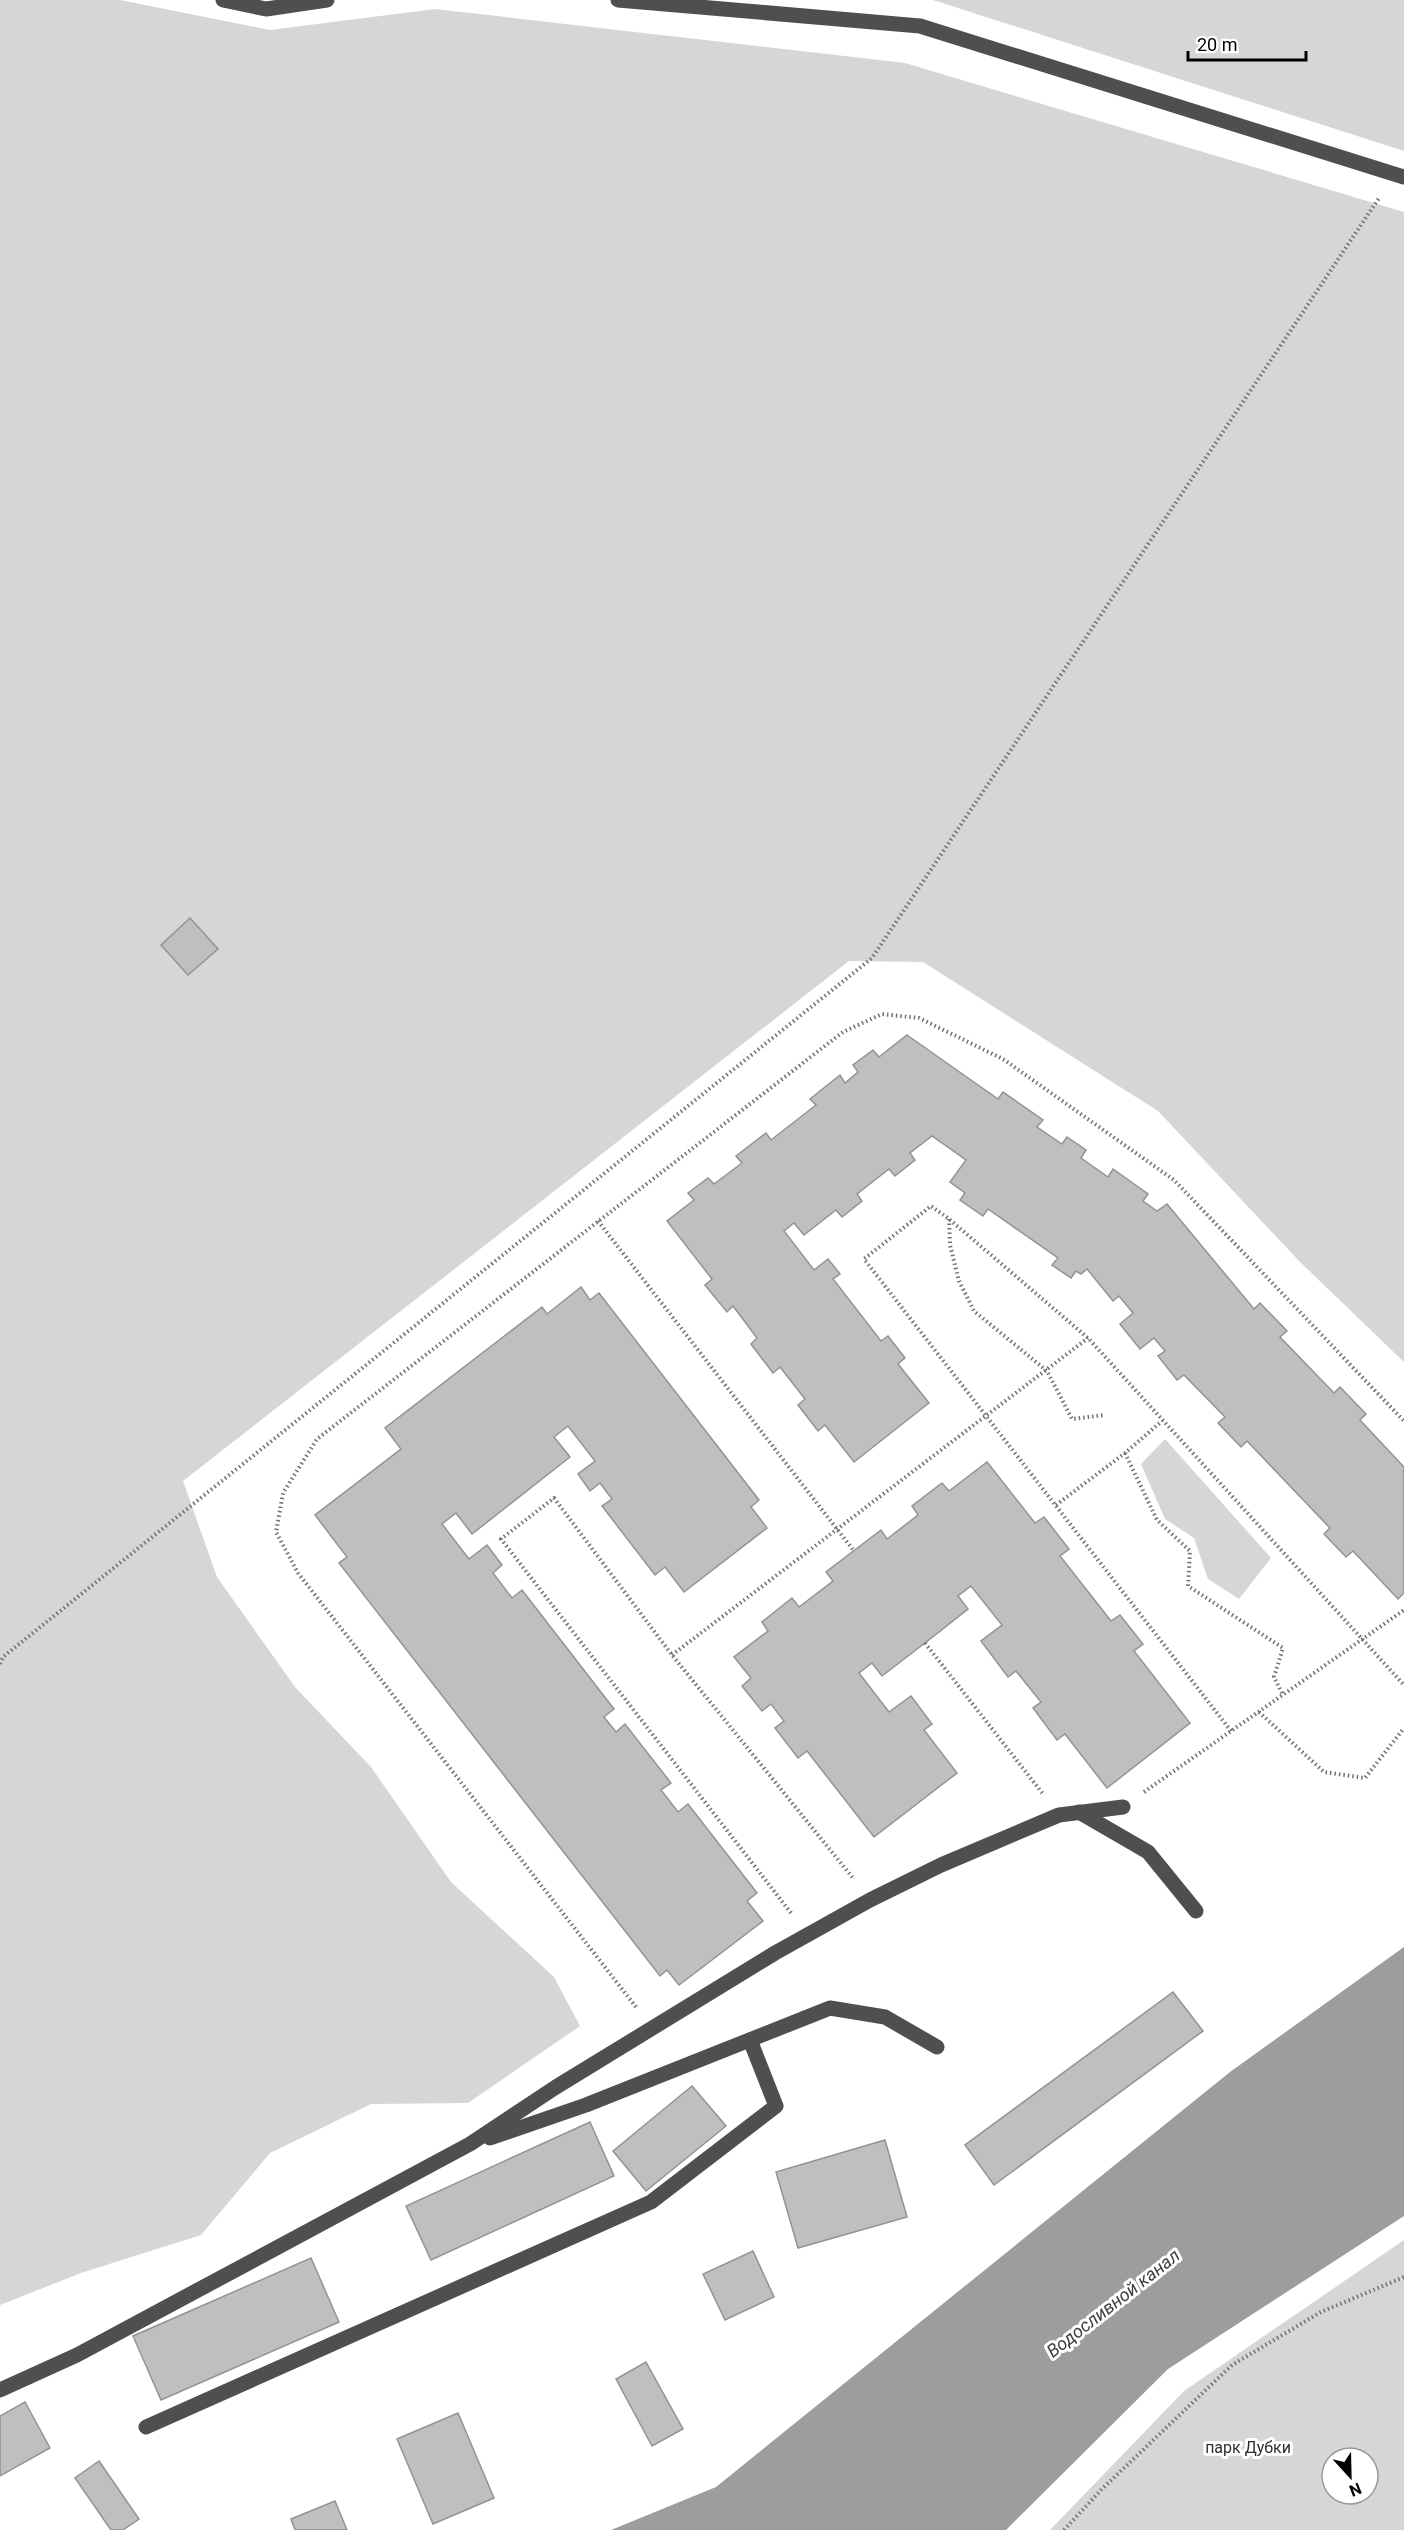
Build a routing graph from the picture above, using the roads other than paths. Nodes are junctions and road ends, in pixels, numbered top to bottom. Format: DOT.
graph roads {
  1 [pos="223,0"];
  2 [pos="327,0"];
  3 [pos="618,0"];
  4 [pos="1399,176"];
  5 [pos="1123,1807"];
  6 [pos="1079,1812"];
  7 [pos="1196,1911"];
  8 [pos="750,2040"];
  9 [pos="937,2047"];
  10 [pos="470,2145"];
  11 [pos="0,2390"];
  12 [pos="146,2427"];
  1 -- 2 [label="lane"];
  3 -- 4 [label="lane"];
  5 -- 6 [label="lane"];
  6 -- 7 [label="lane"];
  6 -- 10 [label="lane"];
  8 -- 9 [label="lane"];
  8 -- 10 [label="lane"];
  8 -- 12 [label="lane"];
  10 -- 11 [label="lane"];
}
